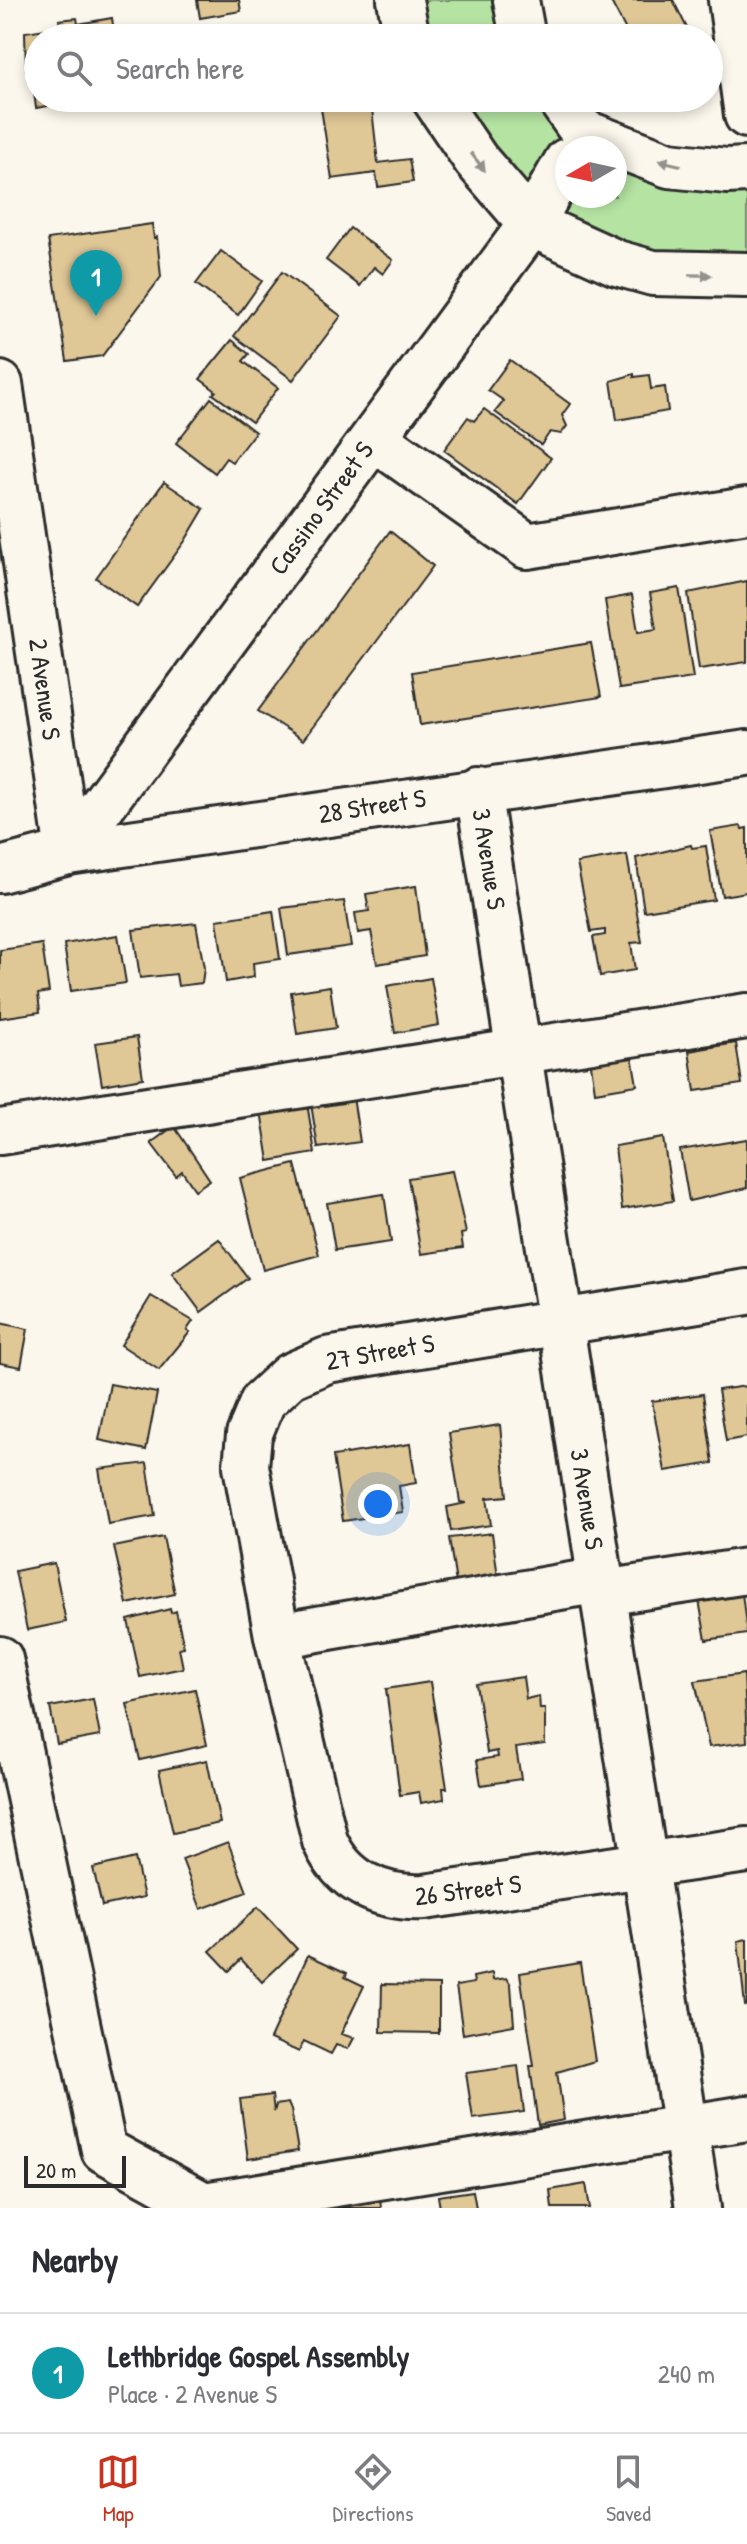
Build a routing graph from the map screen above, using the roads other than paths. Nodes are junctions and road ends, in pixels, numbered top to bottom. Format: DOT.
graph roads {
  1 [pos="400,0"];
  2 [pos="516,0"];
  3 [pos="731,0"];
  4 [pos="404,24"];
  5 [pos="520,24"];
  6 [pos="443,112"];
  7 [pos="747,115"];
  8 [pos="571,135"];
  9 [pos="747,170"];
  10 [pos="531,224"];
  11 [pos="747,275"];
  12 [pos="0,384"];
  13 [pos="374,438"];
  14 [pos="747,510"];
  15 [pos="747,753"];
  16 [pos="478,790"];
  17 [pos="68,852"];
  18 [pos="0,870"];
  19 [pos="747,1016"];
  20 [pos="518,1052"];
  21 [pos="0,1132"];
  22 [pos="747,1292"];
  23 [pos="558,1322"];
  24 [pos="747,1571"];
  25 [pos="601,1587"];
  26 [pos="277,1636"];
  27 [pos="0,1659"];
  28 [pos="747,1850"];
  29 [pos="647,1865"];
  30 [pos="747,2118"];
  31 [pos="686,2128"];
  32 [pos="698,2208"];
  1 -- 4 [label="street"];
  2 -- 5 [label="street"];
  3 -- 7 [label="street"];
  6 -- 10 [label="street, one-way"];
  9 -- 8 [label="street, one-way"];
  8 -- 10 [label="street, Cassino Street S"];
  10 -- 11 [label="street, one-way"];
  10 -- 13 [label="street, Cassino Street S"];
  12 -- 17 [label="street, 2 Avenue S"];
  13 -- 14 [label="street"];
  13 -- 17 [label="street, Cassino Street S"];
  15 -- 16 [label="street, 28 Street S"];
  16 -- 17 [label="street, 28 Street S"];
  16 -- 20 [label="street, 3 Avenue S"];
  17 -- 18 [label="street, 28 Street S"];
  19 -- 20 [label="street"];
  20 -- 21 [label="street"];
  20 -- 23 [label="street, 3 Avenue S"];
  22 -- 23 [label="street, 27 Street S"];
  23 -- 25 [label="street, 3 Avenue S"];
  23 -- 26 [label="street, 27 Street S"];
  24 -- 25 [label="street"];
  25 -- 26 [label="street"];
  25 -- 29 [label="street, 3 Avenue S"];
  26 -- 29 [label="street, 26 Street S"];
  27 -- 31 [label="street"];
  28 -- 29 [label="street, 26 Street S"];
  29 -- 31 [label="street, 3 Avenue S"];
  30 -- 31 [label="street"];
  31 -- 32 [label="street, 3 Avenue S"];
}
